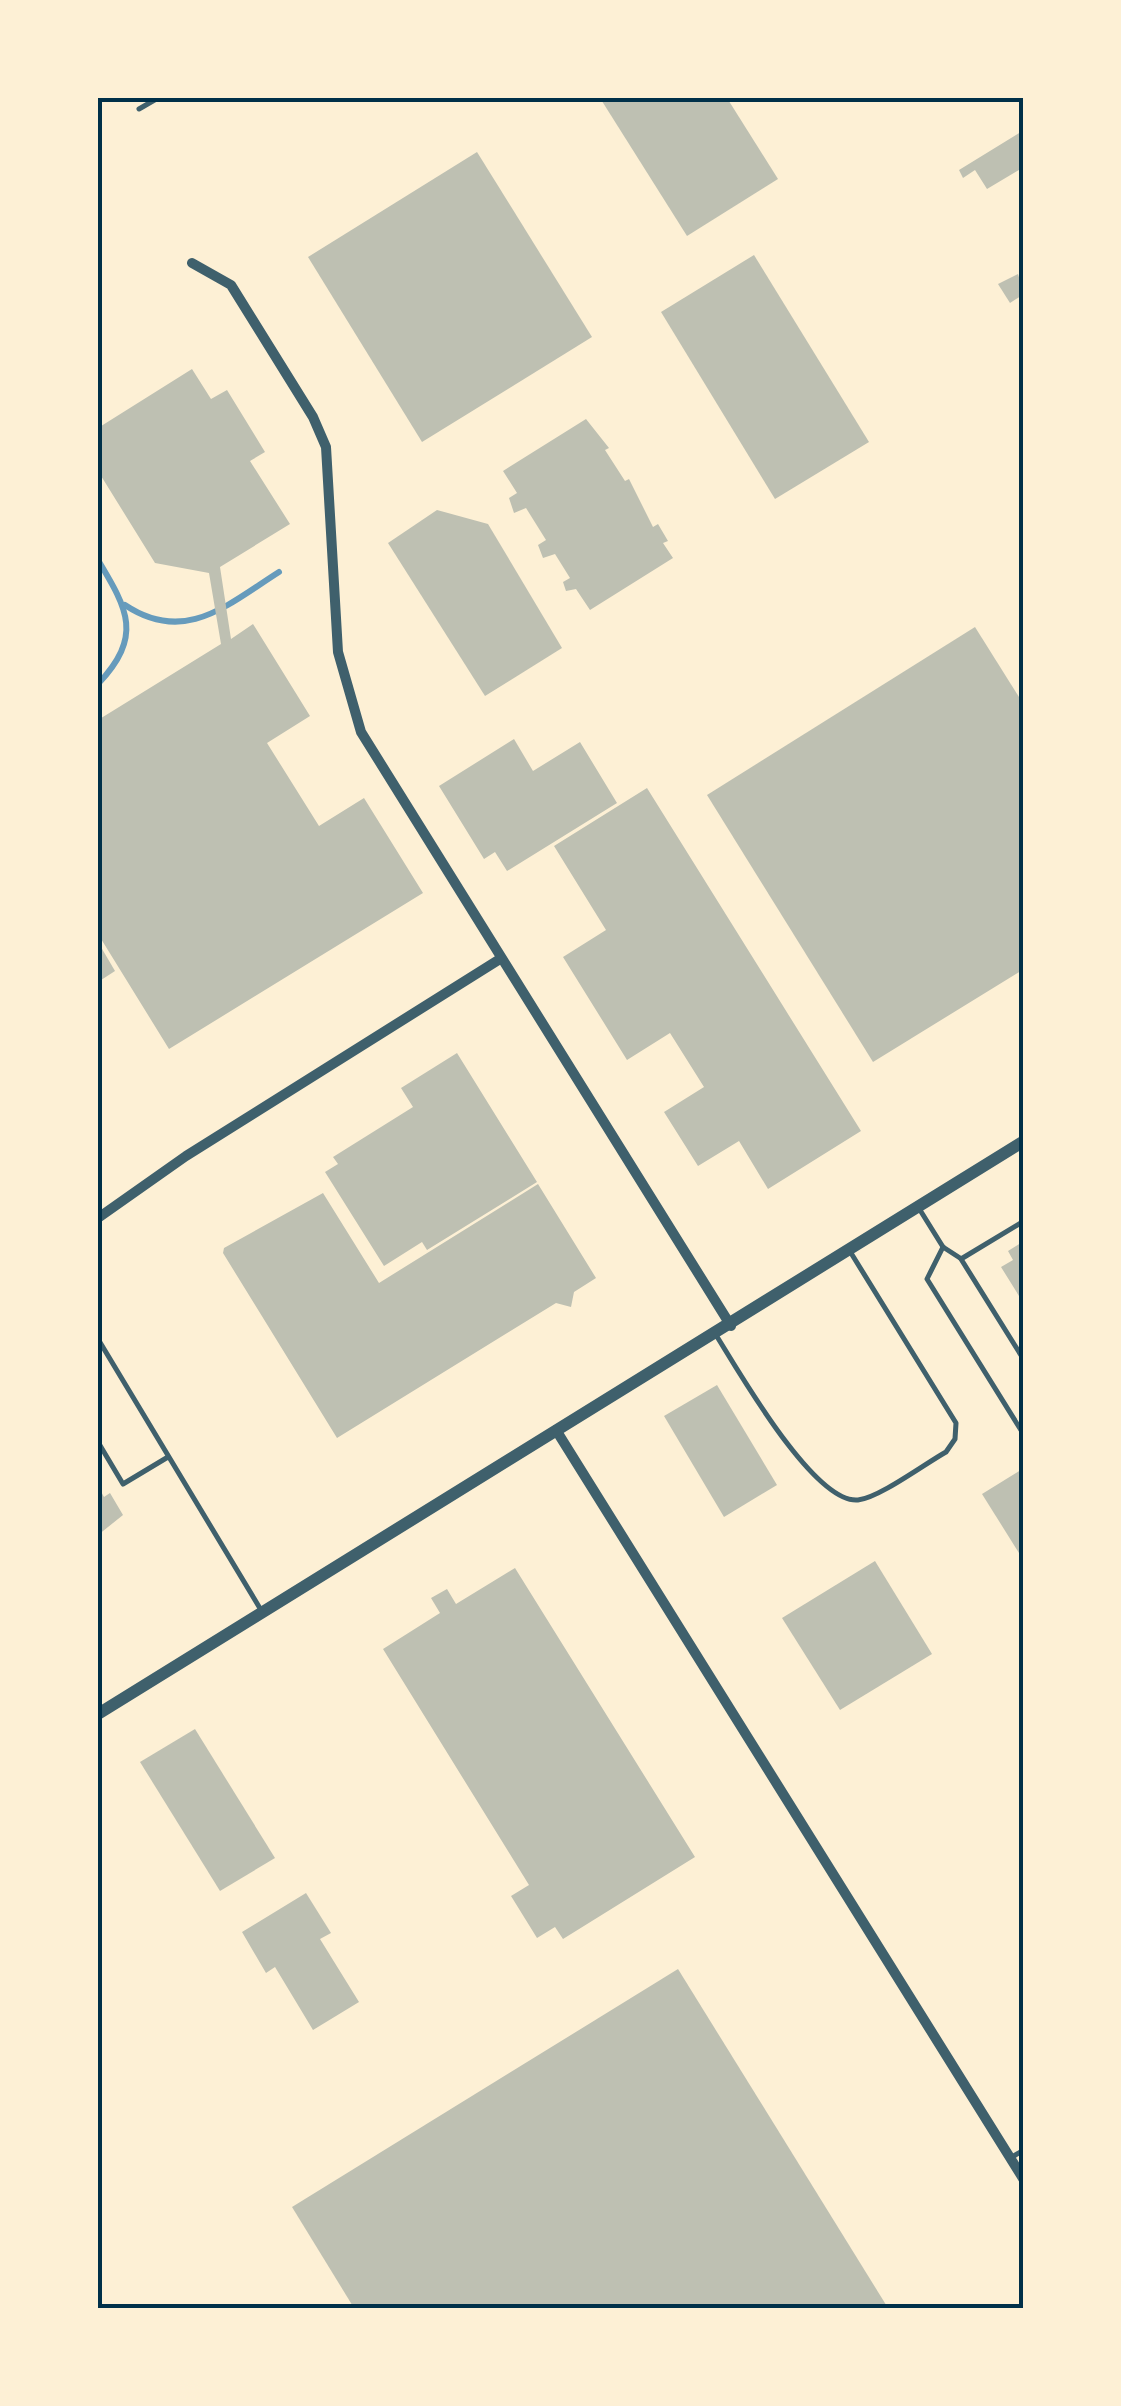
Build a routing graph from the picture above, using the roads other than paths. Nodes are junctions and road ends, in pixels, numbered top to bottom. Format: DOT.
graph roads {
  1 [pos="158,98"];
  2 [pos="139,109"];
  3 [pos="192,263"];
  4 [pos="500,959"];
  5 [pos="1024,1141"];
  6 [pos="919,1207"];
  7 [pos="98,1218"];
  8 [pos="1024,1221"];
  9 [pos="943,1247"];
  10 [pos="850,1251"];
  11 [pos="961,1259"];
  12 [pos="731,1326"];
  13 [pos="716,1335"];
  14 [pos="98,1343"];
  15 [pos="1024,1360"];
  16 [pos="556,1430"];
  17 [pos="1024,1434"];
  18 [pos="98,1442"];
  19 [pos="168,1457"];
  20 [pos="262,1612"];
  21 [pos="98,1714"];
  22 [pos="1024,2150"];
  23 [pos="1010,2158"];
  24 [pos="1024,2180"];
  1 -- 2 [label="lane"];
  3 -- 4 [label="street"];
  4 -- 7 [label="street"];
  4 -- 12 [label="street"];
  5 -- 6 [label="street"];
  6 -- 9 [label="lane"];
  6 -- 10 [label="street"];
  8 -- 11 [label="lane"];
  9 -- 11 [label="lane"];
  9 -- 17 [label="lane"];
  10 -- 12 [label="street"];
  10 -- 13 [label="lane"];
  11 -- 15 [label="lane"];
  12 -- 13 [label="street"];
  13 -- 16 [label="street"];
  14 -- 19 [label="lane"];
  16 -- 20 [label="street"];
  16 -- 23 [label="street"];
  18 -- 19 [label="lane"];
  19 -- 20 [label="lane"];
  20 -- 21 [label="street"];
  22 -- 23 [label="lane"];
  23 -- 24 [label="street"];
}
